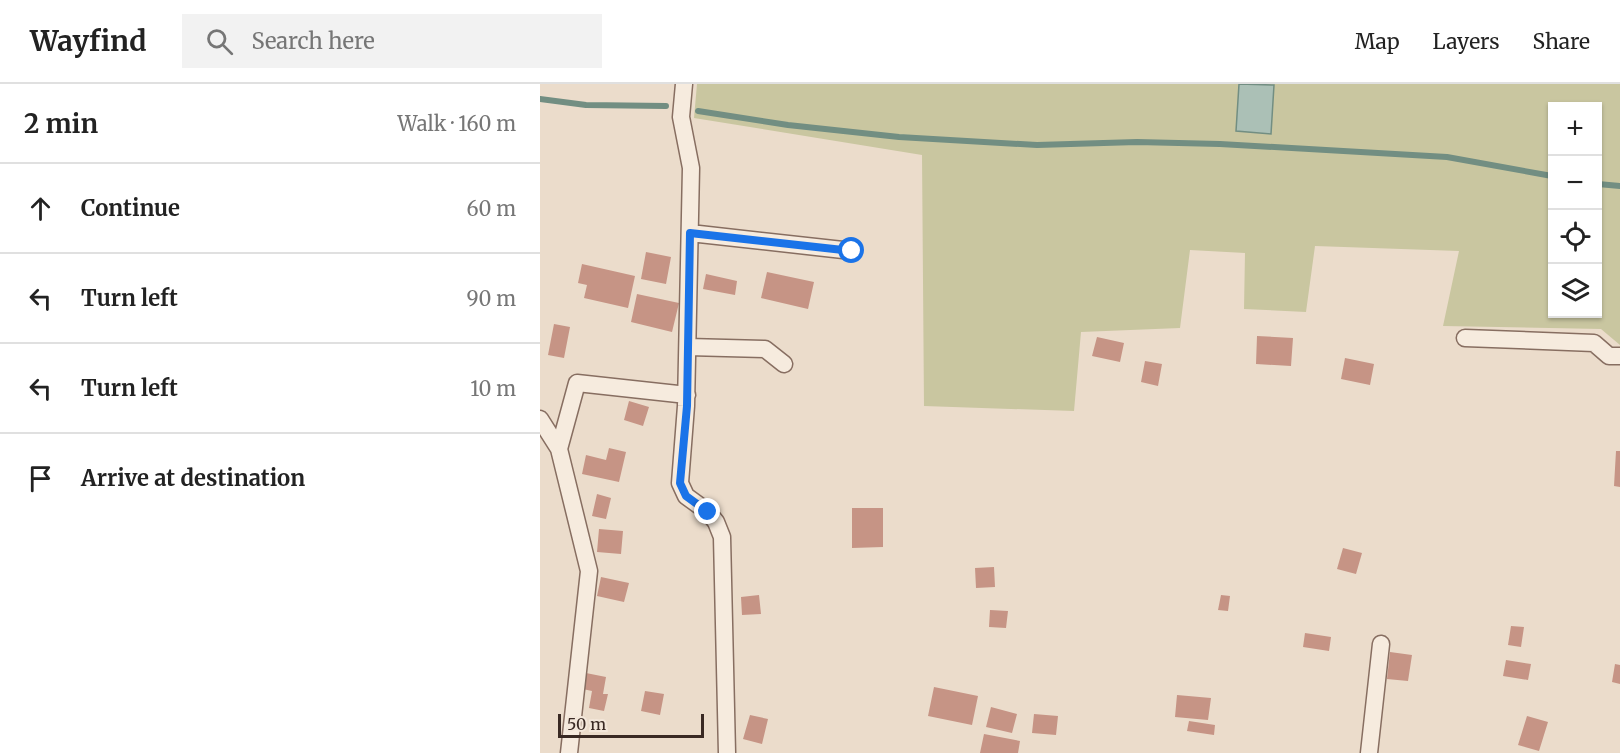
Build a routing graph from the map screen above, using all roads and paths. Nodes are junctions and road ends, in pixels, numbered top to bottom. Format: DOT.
graph roads {
  1 [pos="684,84"];
  2 [pos="690,233"];
  3 [pos="852,251"];
  4 [pos="1465,338"];
  5 [pos="688,346"];
  6 [pos="1620,356"];
  7 [pos="784,364"];
  8 [pos="687,395"];
  9 [pos="540,419"];
  10 [pos="559,449"];
  11 [pos="1381,644"];
  12 [pos="569,753"];
  13 [pos="726,753"];
  14 [pos="1369,753"];
  1 -- 2 [label="street"];
  2 -- 3 [label="street"];
  2 -- 5 [label="street"];
  4 -- 6 [label="street"];
  5 -- 7 [label="street"];
  5 -- 8 [label="street"];
  8 -- 10 [label="street"];
  8 -- 13 [label="street"];
  9 -- 10 [label="street"];
  10 -- 12 [label="street"];
  11 -- 14 [label="street"];
}
